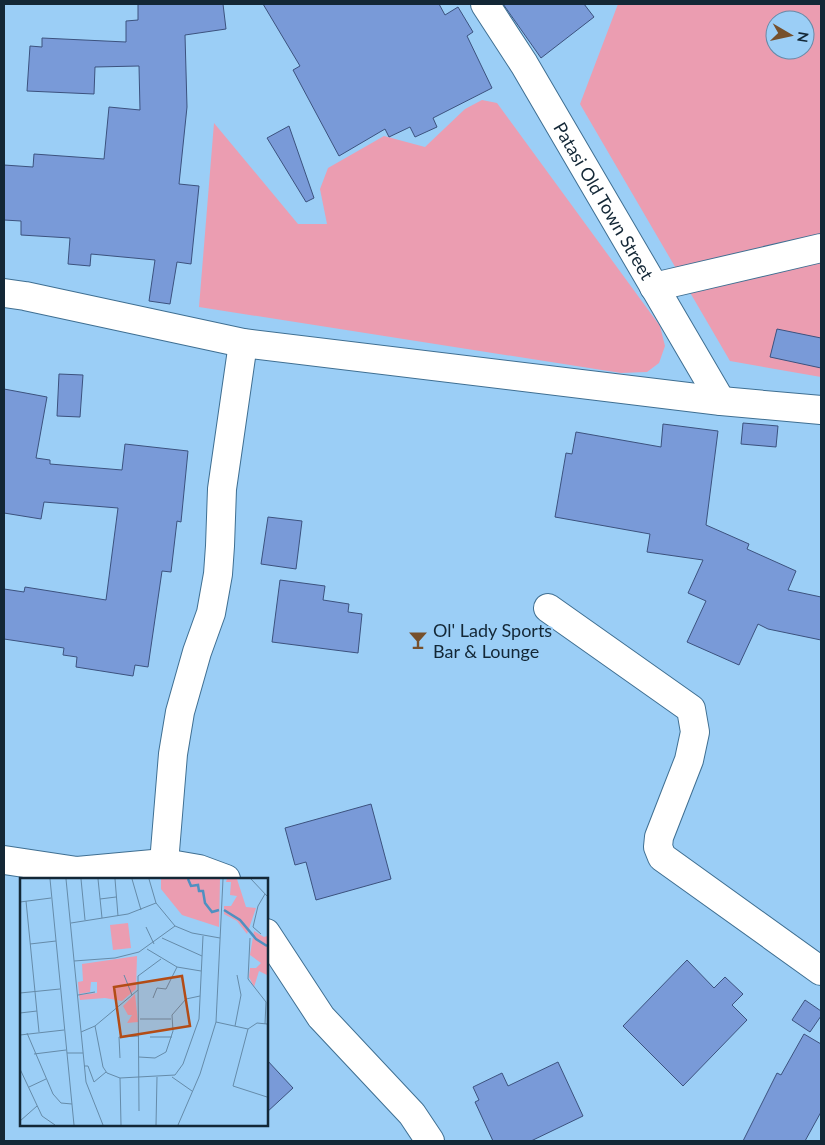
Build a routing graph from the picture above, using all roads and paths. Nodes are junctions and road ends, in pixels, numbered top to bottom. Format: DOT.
graph roads {
  1 [pos="485,4"];
  2 [pos="821,248"];
  3 [pos="654,287"];
  4 [pos="4,293"];
  5 [pos="243,343"];
  6 [pos="720,400"];
  7 [pos="821,410"];
  8 [pos="548,608"];
  9 [pos="4,860"];
  10 [pos="164,863"];
  11 [pos="224,878"];
  12 [pos="268,936"];
  13 [pos="821,971"];
  14 [pos="430,1141"];
  1 -- 3 [label="street, Patasi Old Town Street"];
  2 -- 3 [label="street"];
  3 -- 6 [label="street, Patasi Old Town Street"];
  4 -- 5 [label="street"];
  5 -- 6 [label="street"];
  5 -- 10 [label="street"];
  6 -- 7 [label="street"];
  8 -- 13 [label="street"];
  9 -- 10 [label="street"];
  10 -- 11 [label="street"];
  12 -- 14 [label="street"];
}
